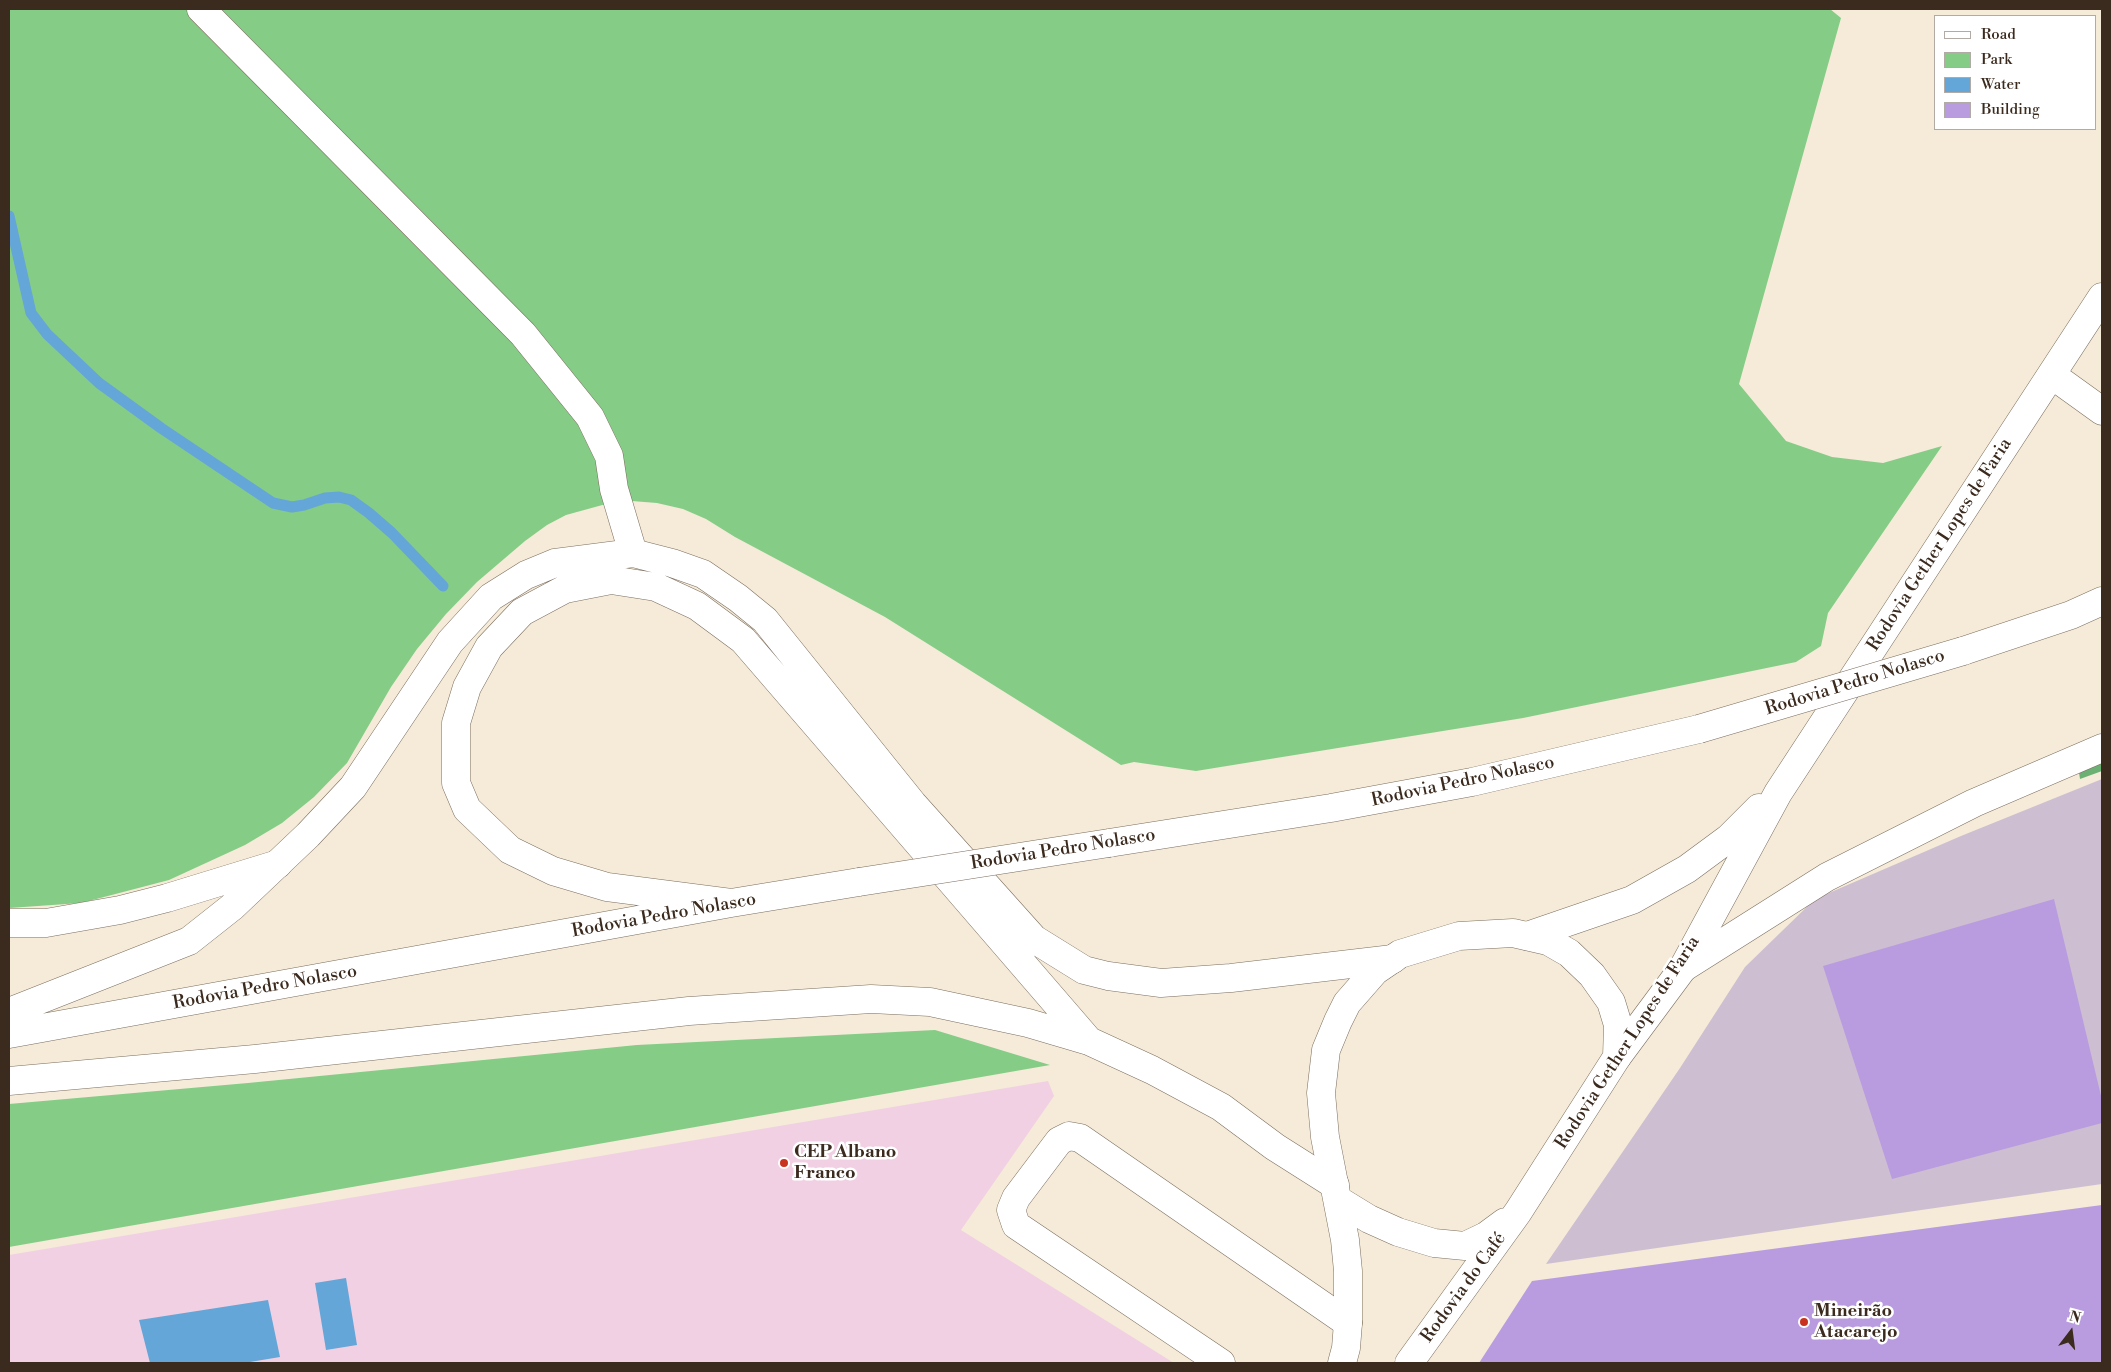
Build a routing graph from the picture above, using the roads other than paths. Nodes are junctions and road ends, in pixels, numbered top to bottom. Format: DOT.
graph roads {
  1 [pos="201,9"];
  2 [pos="2102,297"];
  3 [pos="2052,375"];
  4 [pos="2102,411"];
  5 [pos="633,553"];
  6 [pos="2102,601"];
  7 [pos="2102,748"];
  8 [pos="1778,793"];
  9 [pos="278,864"];
  10 [pos="732,903"];
  11 [pos="9,923"];
  12 [pos="1527,936"];
  13 [pos="1393,959"];
  14 [pos="1682,968"];
  15 [pos="9,1012"];
  16 [pos="9,1034"];
  17 [pos="1089,1041"];
  18 [pos="1617,1058"];
  19 [pos="9,1080"];
  20 [pos="1336,1192"];
  21 [pos="1518,1212"];
  22 [pos="1348,1323"];
  23 [pos="1221,1363"];
  24 [pos="1342,1363"];
  25 [pos="1410,1363"];
  1 -- 5 [label="main road"];
  2 -- 3 [label="main road, Rodovia Gether Lopes de Faria"];
  3 -- 4 [label="main road"];
  3 -- 8 [label="main road, Rodovia Gether Lopes de Faria"];
  5 -- 9 [label="main road"];
  5 -- 13 [label="main road"];
  6 -- 10 [label="main road, Rodovia Pedro Nolasco, bridge"];
  7 -- 14 [label="main road"];
  8 -- 12 [label="main road, Rodovia Gether Lopes de Faria"];
  8 -- 14 [label="main road, Rodovia Gether Lopes de Faria"];
  9 -- 11 [label="main road"];
  9 -- 15 [label="main road"];
  10 -- 16 [label="main road, Rodovia Pedro Nolasco"];
  10 -- 17 [label="main road"];
  12 -- 13 [label="main road"];
  12 -- 18 [label="main road"];
  13 -- 20 [label="main road"];
  14 -- 18 [label="main road, Rodovia Gether Lopes de Faria"];
  17 -- 19 [label="main road"];
  17 -- 20 [label="main road"];
  18 -- 21 [label="main road, Rodovia Gether Lopes de Faria"];
  20 -- 21 [label="main road"];
  20 -- 22 [label="main road"];
  21 -- 25 [label="main road, Rodovia do Café"];
  22 -- 23 [label="main road"];
  22 -- 24 [label="main road"];
}
